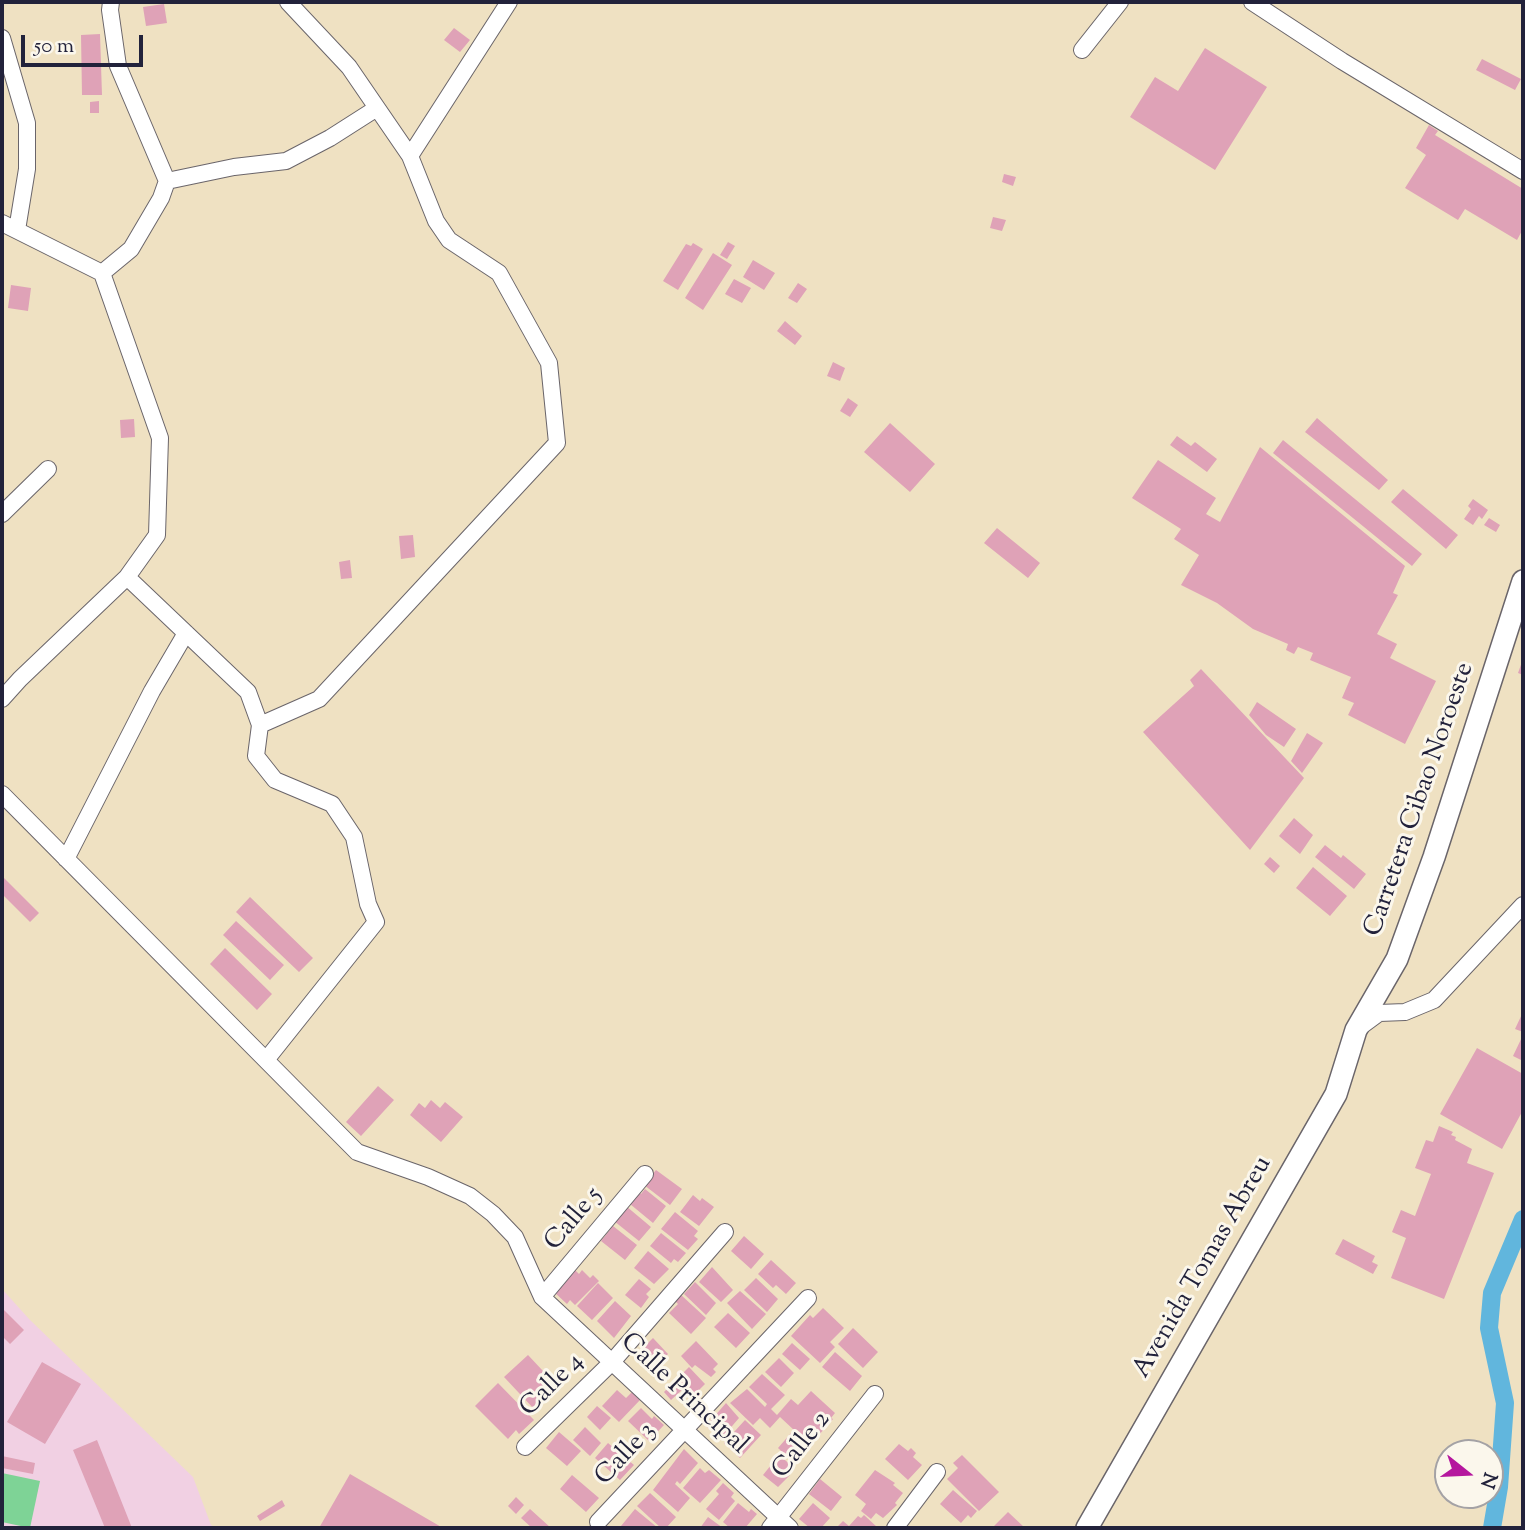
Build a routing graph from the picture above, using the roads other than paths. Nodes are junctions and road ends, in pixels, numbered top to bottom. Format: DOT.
graph roads {
  1 [pos="111,2"];
  2 [pos="288,2"];
  3 [pos="509,2"];
  4 [pos="1120,2"];
  5 [pos="1252,2"];
  6 [pos="2,38"];
  7 [pos="1082,50"];
  8 [pos="377,108"];
  9 [pos="410,156"];
  10 [pos="1523,171"];
  11 [pos="167,181"];
  12 [pos="9,226"];
  13 [pos="102,273"];
  14 [pos="48,469"];
  15 [pos="2,514"];
  16 [pos="127,577"];
  17 [pos="1523,581"];
  18 [pos="186,633"];
  19 [pos="2,699"];
  20 [pos="260,724"];
  21 [pos="2,794"];
  22 [pos="66,859"];
  23 [pos="1523,905"];
  24 [pos="1356,1030"];
  25 [pos="265,1060"];
  26 [pos="645,1174"];
  27 [pos="725,1232"];
  28 [pos="542,1297"];
  29 [pos="808,1298"];
  30 [pos="612,1362"];
  31 [pos="875,1394"];
  32 [pos="684,1430"];
  33 [pos="526,1447"];
  34 [pos="937,1472"];
  35 [pos="598,1522"];
  36 [pos="779,1525"];
  37 [pos="894,1528"];
  38 [pos="1087,1528"];
  1 -- 11 [label="street"];
  2 -- 8 [label="street"];
  3 -- 9 [label="street"];
  4 -- 7 [label="street"];
  5 -- 10 [label="street"];
  6 -- 12 [label="street"];
  8 -- 9 [label="street"];
  8 -- 11 [label="street"];
  9 -- 20 [label="street"];
  11 -- 13 [label="street"];
  12 -- 13 [label="street"];
  13 -- 16 [label="street"];
  14 -- 15 [label="street"];
  16 -- 18 [label="street"];
  16 -- 19 [label="street"];
  17 -- 24 [label="main road, Carretera Cibao Noroeste"];
  18 -- 20 [label="street"];
  18 -- 22 [label="street"];
  20 -- 25 [label="street"];
  21 -- 22 [label="street"];
  22 -- 25 [label="street"];
  23 -- 24 [label="street"];
  24 -- 38 [label="main road, Avenida Tomas Abreu"];
  25 -- 28 [label="street"];
  26 -- 28 [label="street, Calle 5"];
  27 -- 30 [label="street, Calle 4"];
  28 -- 30 [label="street, Calle Principal"];
  29 -- 32 [label="street, Calle 3"];
  30 -- 32 [label="street, Calle Principal"];
  30 -- 33 [label="street, Calle 4"];
  31 -- 36 [label="street, Calle 2"];
  32 -- 35 [label="street, Calle 3"];
  32 -- 36 [label="street, Calle Principal"];
  34 -- 37 [label="street"];
}
